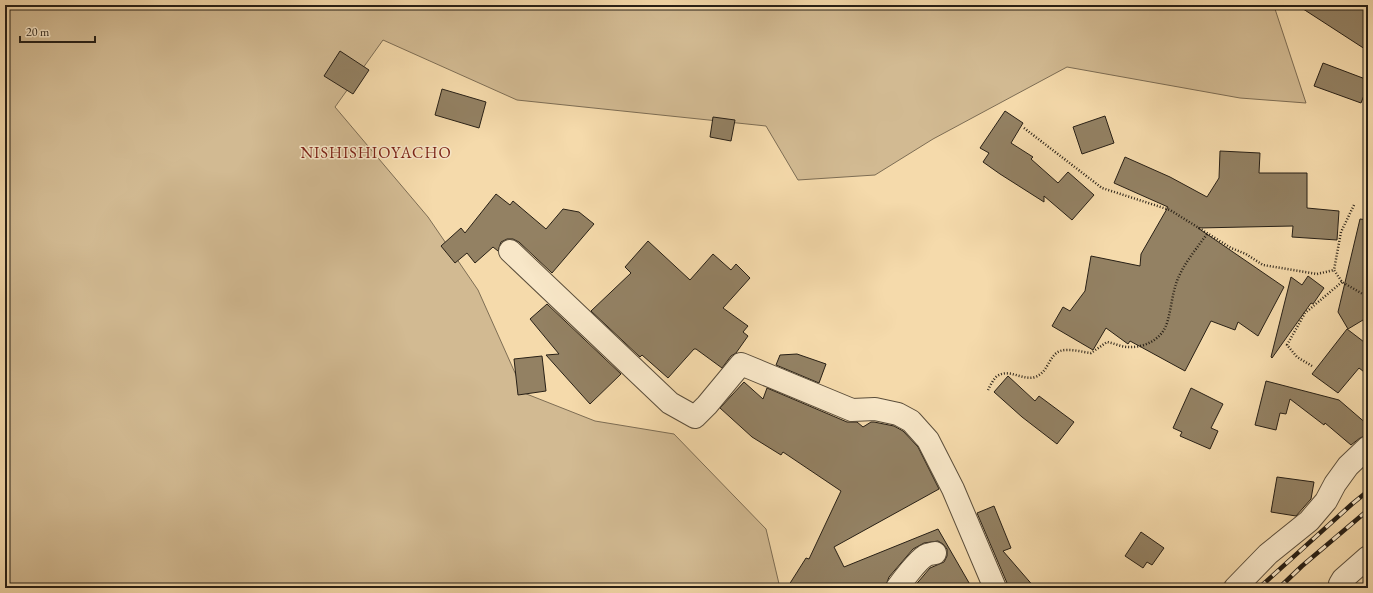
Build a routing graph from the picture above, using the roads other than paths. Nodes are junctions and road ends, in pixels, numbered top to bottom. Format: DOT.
graph roads {
  1 [pos="510,251"];
  2 [pos="1368,447"];
  3 [pos="935,553"];
  4 [pos="1368,556"];
  5 [pos="897,588"];
  6 [pos="995,588"];
  7 [pos="1235,588"];
  8 [pos="1342,588"];
  1 -- 6 [label="street"];
  2 -- 7 [label="street"];
  3 -- 5 [label="street"];
  4 -- 8 [label="street"];
}
